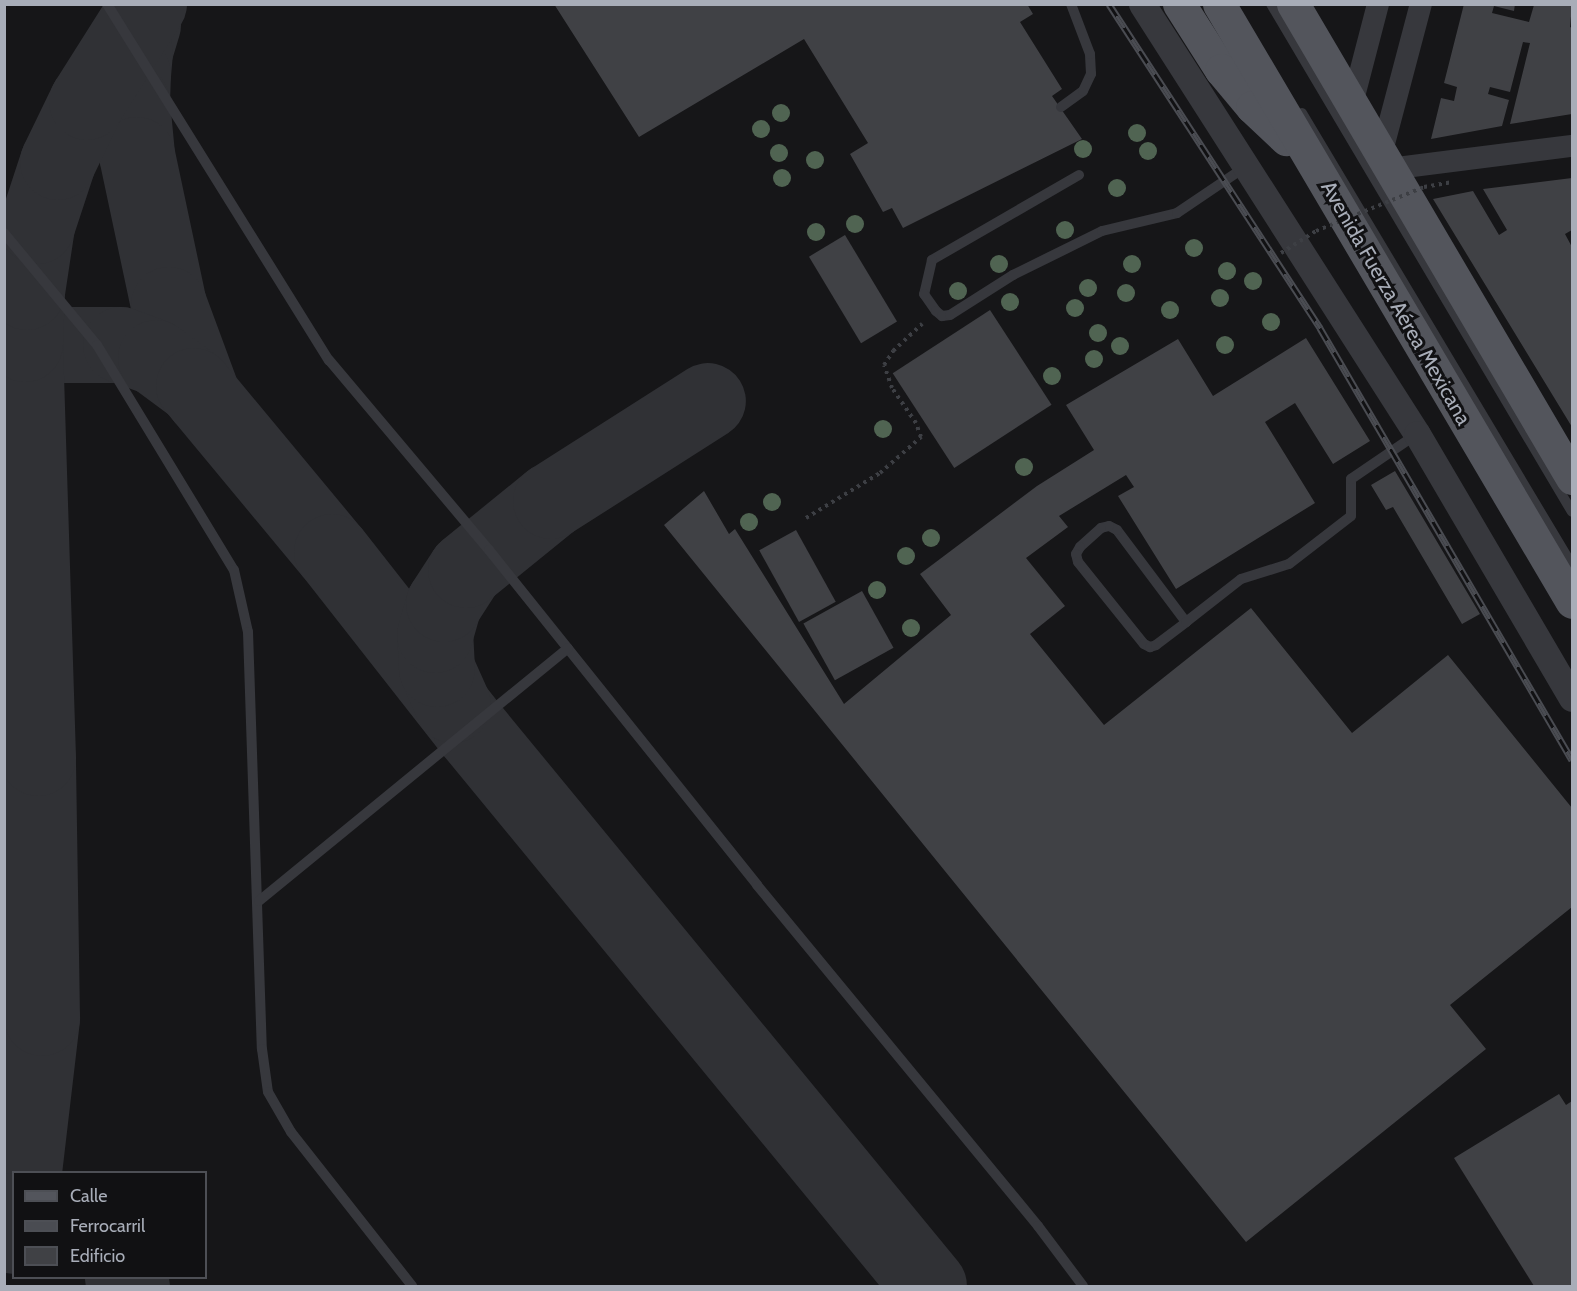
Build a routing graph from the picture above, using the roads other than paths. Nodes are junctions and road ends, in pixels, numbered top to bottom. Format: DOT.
graph roads {
  1 [pos="107,4"];
  2 [pos="1071,4"];
  3 [pos="1142,4"];
  4 [pos="1179,4"];
  5 [pos="1219,4"];
  6 [pos="1271,4"];
  7 [pos="1293,4"];
  8 [pos="1378,4"];
  9 [pos="1421,4"];
  10 [pos="1352,104"];
  11 [pos="1297,105"];
  12 [pos="1061,107"];
  13 [pos="1572,146"];
  14 [pos="1385,162"];
  15 [pos="1247,166"];
  16 [pos="1316,167"];
  17 [pos="1079,175"];
  18 [pos="4,233"];
  19 [pos="1417,434"];
  20 [pos="1572,478"];
  21 [pos="1572,512"];
  22 [pos="1572,565"];
  23 [pos="1572,602"];
  24 [pos="1186,622"];
  25 [pos="568,648"];
  26 [pos="1572,698"];
  27 [pos="259,901"];
  28 [pos="412,1287"];
  29 [pos="1083,1287"];
  1 -- 25 [label="lane"];
  2 -- 12 [label="lane"];
  3 -- 15 [label="street"];
  4 -- 16 [label="main road"];
  5 -- 16 [label="main road, Avenida Fuerza Aérea Mexicana"];
  6 -- 21 [label="lane"];
  7 -- 10 [label="main road"];
  8 -- 10 [label="street"];
  9 -- 14 [label="street"];
  10 -- 14 [label="main road"];
  11 -- 22 [label="lane"];
  13 -- 14 [label="street"];
  14 -- 20 [label="main road"];
  15 -- 17 [label="lane"];
  15 -- 19 [label="street"];
  16 -- 23 [label="main road, Avenida Fuerza Aérea Mexicana"];
  18 -- 27 [label="lane"];
  19 -- 24 [label="lane"];
  19 -- 26 [label="street"];
  24 -- 24 [label="lane"];
  25 -- 27 [label="lane"];
  25 -- 29 [label="lane"];
  27 -- 28 [label="lane"];
}
